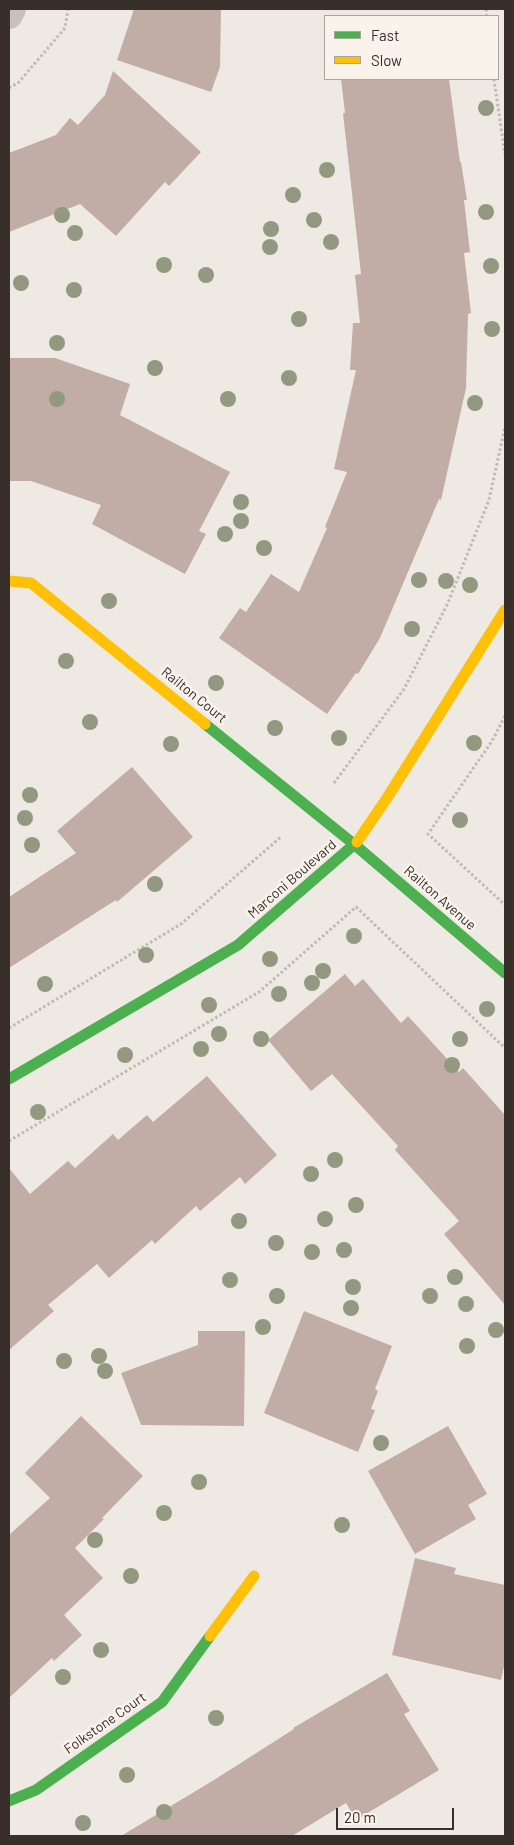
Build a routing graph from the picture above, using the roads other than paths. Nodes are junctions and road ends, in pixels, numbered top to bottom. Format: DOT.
graph roads {
  1 [pos="12,9"];
  2 [pos="9,15"];
  3 [pos="9,582"];
  4 [pos="505,610"];
  5 [pos="355,845"];
  6 [pos="505,973"];
  7 [pos="9,1079"];
  8 [pos="254,1576"];
  9 [pos="9,1800"];
  1 -- 2 [label="street"];
  3 -- 5 [label="street, Railton Court"];
  4 -- 5 [label="street, Marconi Boulevard"];
  5 -- 6 [label="street, Railton Avenue"];
  5 -- 7 [label="street, Marconi Boulevard"];
  8 -- 9 [label="street, Folkstone Court"];
}
